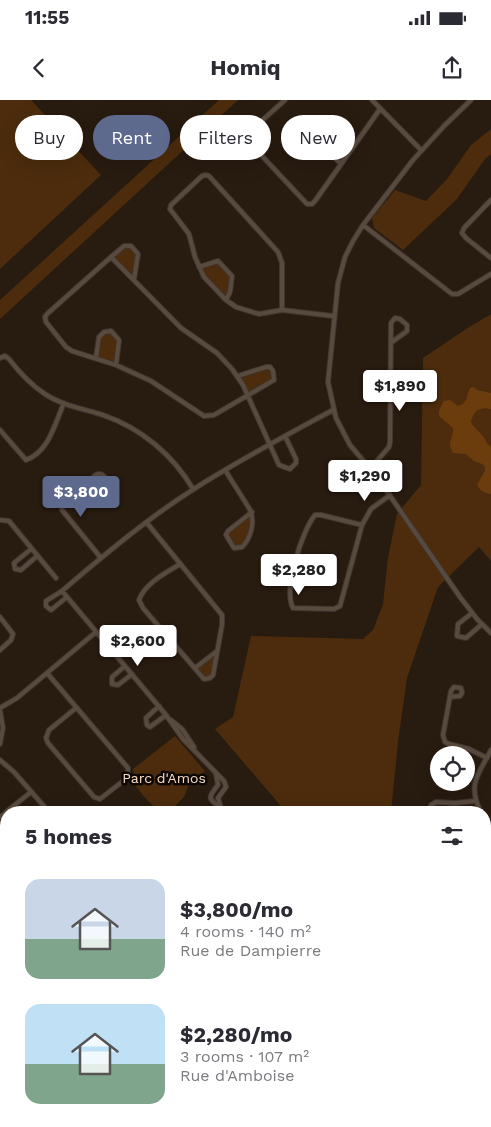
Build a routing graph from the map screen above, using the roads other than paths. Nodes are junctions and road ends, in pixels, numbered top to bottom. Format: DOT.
graph roads {
  1 [pos="286,100"];
  2 [pos="372,100"];
  3 [pos="471,100"];
  4 [pos="380,109"];
  5 [pos="355,144"];
  6 [pos="421,150"];
  7 [pos="337,160"];
  8 [pos="344,160"];
  9 [pos="341,164"];
  10 [pos="491,200"];
  11 [pos="363,225"];
  12 [pos="111,257"];
  13 [pos="491,258"];
  14 [pos="199,267"];
  15 [pos="491,274"];
  16 [pos="134,279"];
  17 [pos="226,300"];
  18 [pos="282,310"];
  19 [pos="333,316"];
  20 [pos="392,342"];
  21 [pos="0,358"];
  22 [pos="96,358"];
  23 [pos="116,365"];
  24 [pos="238,376"];
  25 [pos="247,395"];
  26 [pos="64,403"];
  27 [pos="333,410"];
  28 [pos="0,430"];
  29 [pos="285,436"];
  30 [pos="268,445"];
  31 [pos="370,469"];
  32 [pos="225,470"];
  33 [pos="92,479"];
  34 [pos="193,490"];
  35 [pos="390,495"];
  36 [pos="252,512"];
  37 [pos="0,520"];
  38 [pos="147,523"];
  39 [pos="362,525"];
  40 [pos="31,549"];
  41 [pos="37,556"];
  42 [pos="101,558"];
  43 [pos="180,564"];
  44 [pos="56,578"];
  45 [pos="62,590"];
  46 [pos="67,597"];
  47 [pos="472,613"];
  48 [pos="0,617"];
  49 [pos="482,624"];
  50 [pos="96,632"];
  51 [pos="491,633"];
  52 [pos="0,650"];
  53 [pos="218,651"];
  54 [pos="125,666"];
  55 [pos="195,668"];
  56 [pos="47,673"];
  57 [pos="132,674"];
  58 [pos="450,697"];
  59 [pos="159,706"];
  60 [pos="76,708"];
  61 [pos="0,710"];
  62 [pos="166,715"];
  63 [pos="0,744"];
  64 [pos="491,750"];
  65 [pos="487,758"];
  66 [pos="0,760"];
  67 [pos="215,772"];
  68 [pos="31,792"];
  69 [pos="475,801"];
  70 [pos="14,806"];
  71 [pos="43,806"];
  72 [pos="218,806"];
  73 [pos="220,806"];
  74 [pos="431,806"];
  75 [pos="478,806"];
  1 -- 9 [label="street"];
  2 -- 4 [label="street"];
  3 -- 6 [label="street"];
  4 -- 5 [label="street"];
  4 -- 6 [label="street"];
  6 -- 11 [label="street"];
  7 -- 9 [label="street"];
  8 -- 9 [label="street"];
  10 -- 13 [label="street"];
  11 -- 15 [label="street"];
  11 -- 19 [label="street"];
  12 -- 16 [label="street"];
  12 -- 16 [label="street"];
  12 -- 22 [label="street"];
  14 -- 17 [label="street"];
  14 -- 17 [label="street"];
  14 -- 18 [label="street"];
  16 -- 24 [label="street"];
  17 -- 18 [label="street"];
  18 -- 19 [label="street"];
  19 -- 27 [label="street"];
  20 -- 20 [label="street"];
  20 -- 31 [label="street"];
  21 -- 26 [label="street"];
  22 -- 23 [label="street"];
  22 -- 23 [label="street"];
  23 -- 25 [label="street"];
  24 -- 25 [label="street"];
  24 -- 25 [label="street"];
  25 -- 30 [label="street"];
  26 -- 28 [label="street"];
  26 -- 34 [label="street"];
  27 -- 29 [label="street"];
  27 -- 31 [label="street"];
  29 -- 30 [label="street"];
  29 -- 30 [label="street"];
  30 -- 32 [label="street"];
  31 -- 35 [label="street"];
  32 -- 34 [label="street"];
  32 -- 36 [label="street"];
  33 -- 42 [label="street"];
  34 -- 38 [label="street"];
  35 -- 39 [label="street"];
  35 -- 47 [label="street"];
  36 -- 36 [label="street"];
  37 -- 40 [label="street"];
  38 -- 42 [label="street"];
  38 -- 43 [label="street"];
  39 -- 39 [label="street"];
  40 -- 41 [label="street"];
  40 -- 41 [label="street"];
  41 -- 44 [label="street"];
  42 -- 45 [label="street"];
  43 -- 53 [label="street"];
  43 -- 55 [label="street"];
  45 -- 46 [label="street"];
  45 -- 46 [label="street"];
  46 -- 50 [label="street"];
  47 -- 49 [label="street"];
  47 -- 49 [label="street"];
  48 -- 52 [label="street"];
  49 -- 51 [label="street"];
  50 -- 54 [label="street"];
  50 -- 56 [label="street"];
  53 -- 55 [label="street"];
  53 -- 55 [label="street"];
  54 -- 57 [label="street"];
  54 -- 57 [label="street"];
  56 -- 60 [label="street"];
  56 -- 61 [label="street"];
  57 -- 59 [label="street"];
  58 -- 65 [label="street"];
  59 -- 62 [label="street"];
  59 -- 62 [label="street"];
  60 -- 60 [label="street"];
  61 -- 63 [label="street"];
  62 -- 67 [label="street"];
  64 -- 65 [label="street"];
  65 -- 69 [label="street"];
  66 -- 68 [label="street"];
  67 -- 72 [label="street"];
  67 -- 73 [label="street"];
  68 -- 70 [label="street"];
  68 -- 71 [label="street"];
  69 -- 74 [label="street"];
  69 -- 75 [label="street"];
}
